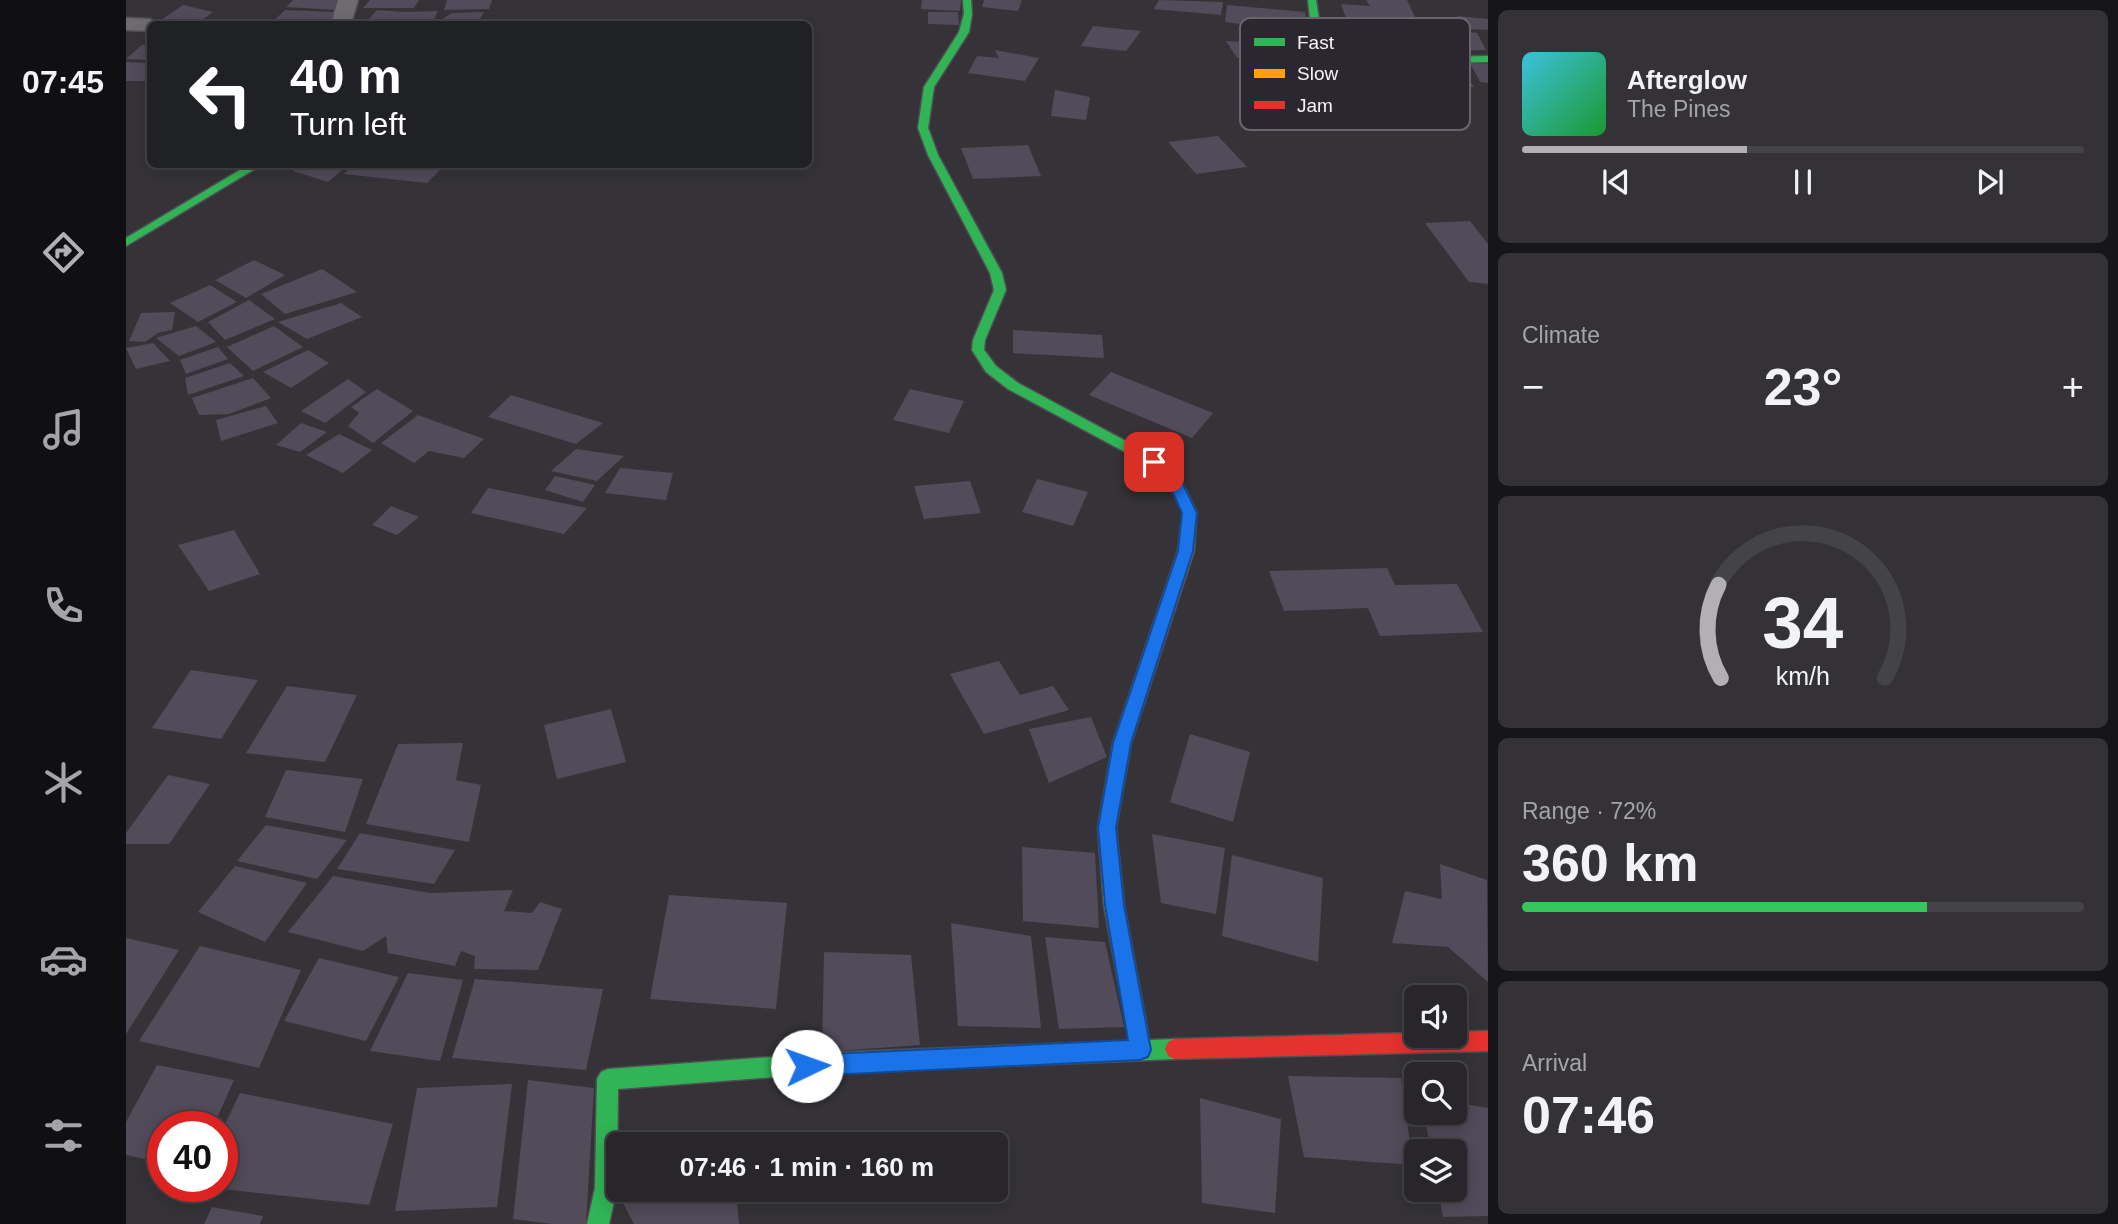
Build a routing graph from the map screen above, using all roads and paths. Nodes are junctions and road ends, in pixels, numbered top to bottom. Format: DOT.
graph roads {
  1 [pos="348,0"];
  2 [pos="967,0"];
  3 [pos="1311,0"];
  4 [pos="1314,18"];
  5 [pos="342,21"];
  6 [pos="139,24"];
  7 [pos="126,39"];
  8 [pos="1470,59"];
  9 [pos="1488,59"];
  10 [pos="251,168"];
  11 [pos="126,243"];
  12 [pos="1488,1041"];
  13 [pos="1140,1050"];
  14 [pos="598,1224"];
  1 -- 5 [label="street"];
  2 -- 13 [label="street"];
  3 -- 4 [label="street"];
  6 -- 7 [label="street"];
  8 -- 9 [label="street"];
  10 -- 11 [label="street"];
  12 -- 13 [label="street"];
  13 -- 14 [label="street"];
}
